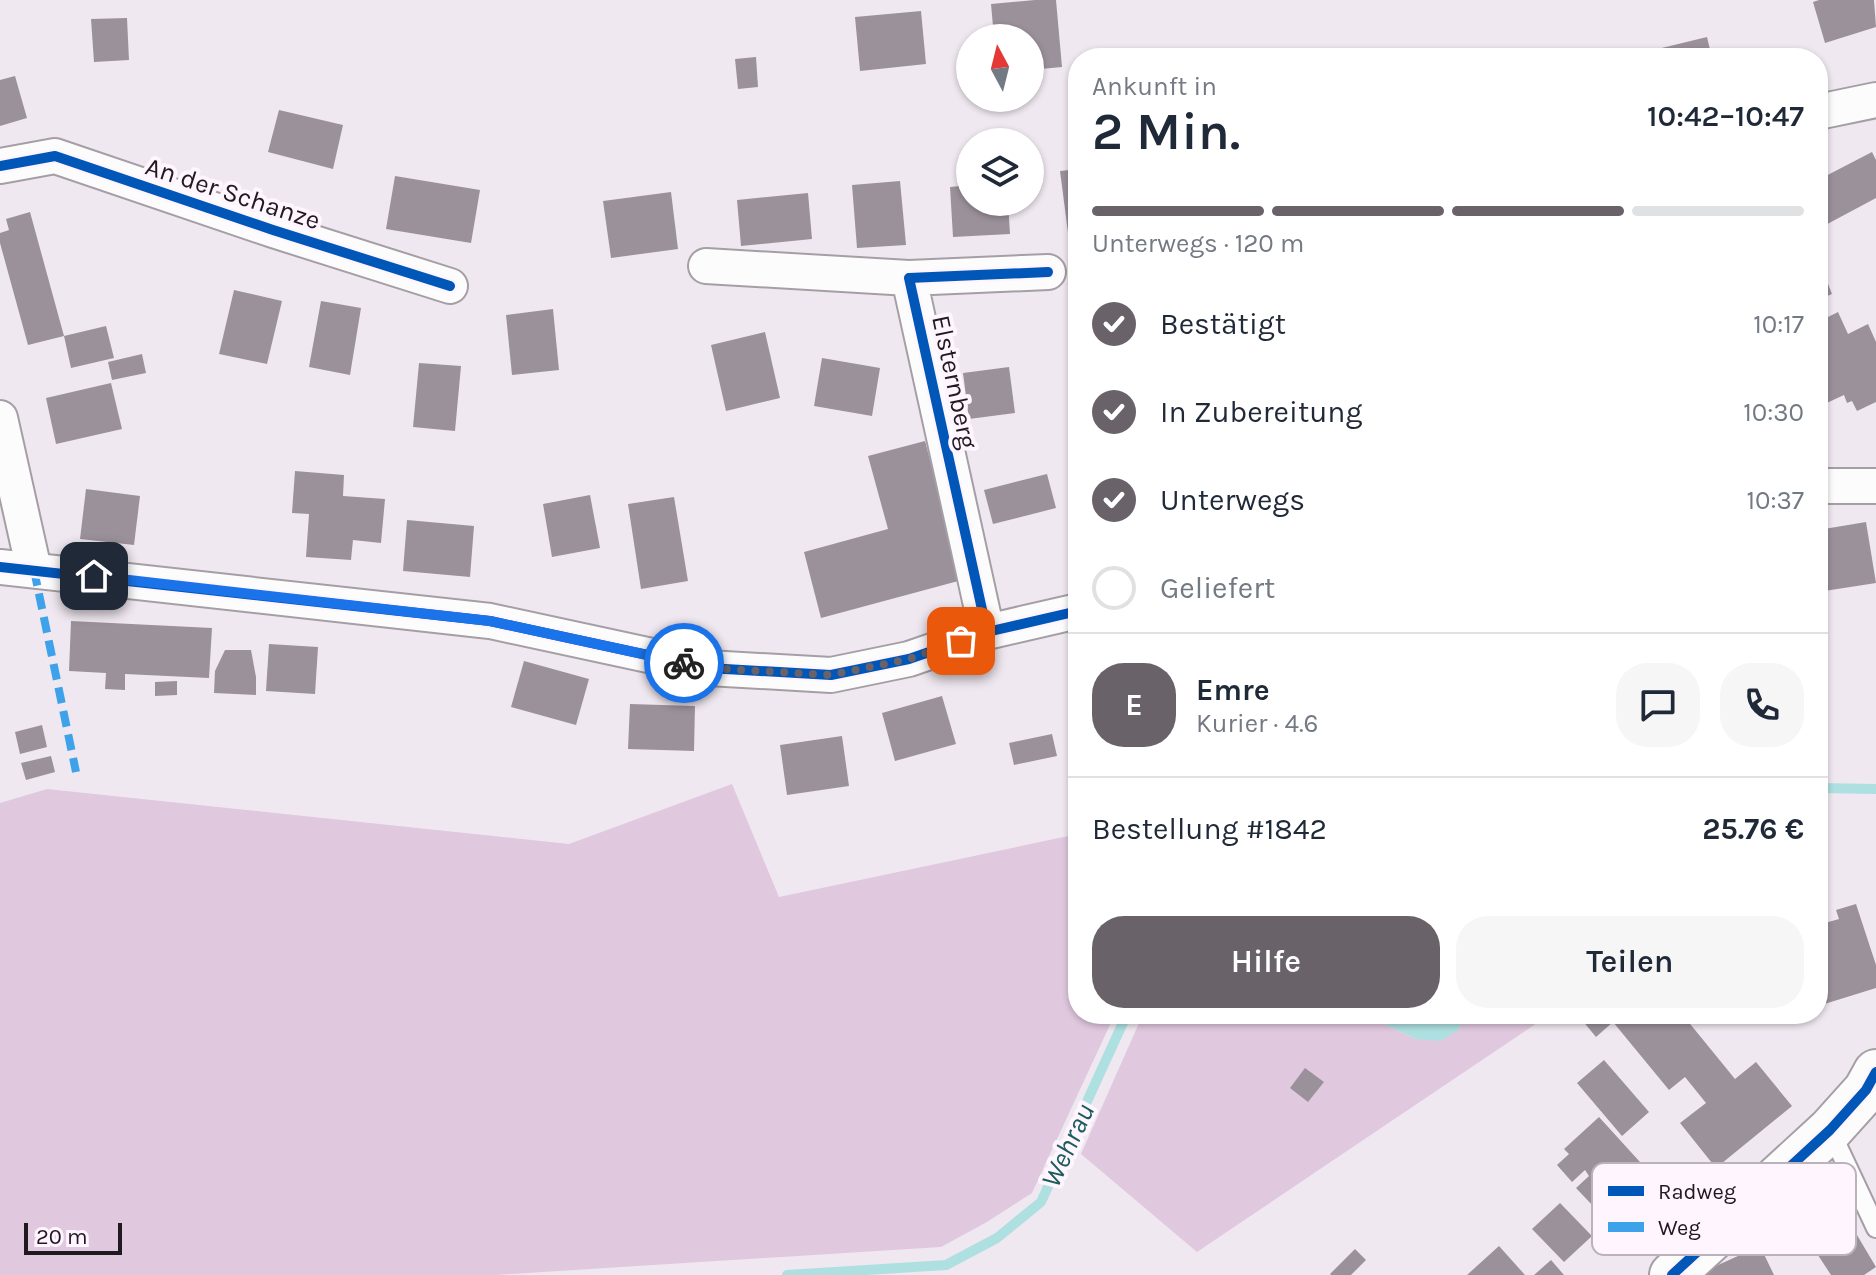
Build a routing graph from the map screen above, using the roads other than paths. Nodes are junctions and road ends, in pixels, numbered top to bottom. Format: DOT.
graph roads {
  1 [pos="1876,100"];
  2 [pos="1828,110"];
  3 [pos="0,166"];
  4 [pos="706,266"];
  5 [pos="1048,272"];
  6 [pos="909,278"];
  7 [pos="450,286"];
  8 [pos="0,418"];
  9 [pos="1828,486"];
  10 [pos="1876,486"];
  11 [pos="0,567"];
  12 [pos="34,570"];
  13 [pos="1068,613"];
  14 [pos="987,632"];
  15 [pos="1876,1072"];
  16 [pos="1830,1130"];
  17 [pos="1794,1163"];
  18 [pos="1845,1163"];
  19 [pos="1856,1185"];
  20 [pos="1876,1228"];
  21 [pos="1694,1255"];
  22 [pos="1672,1275"];
  1 -- 2 [label="street"];
  3 -- 7 [label="street, An der Schanze"];
  4 -- 6 [label="street, Elsternberg"];
  5 -- 6 [label="street, Elsternberg"];
  6 -- 14 [label="street, Elsternberg"];
  8 -- 12 [label="street"];
  9 -- 10 [label="street"];
  11 -- 12 [label="street"];
  12 -- 14 [label="street"];
  13 -- 14 [label="street"];
  15 -- 16 [label="main road"];
  16 -- 17 [label="main road"];
  16 -- 18 [label="lane"];
  19 -- 20 [label="lane"];
  21 -- 22 [label="main road"];
}
